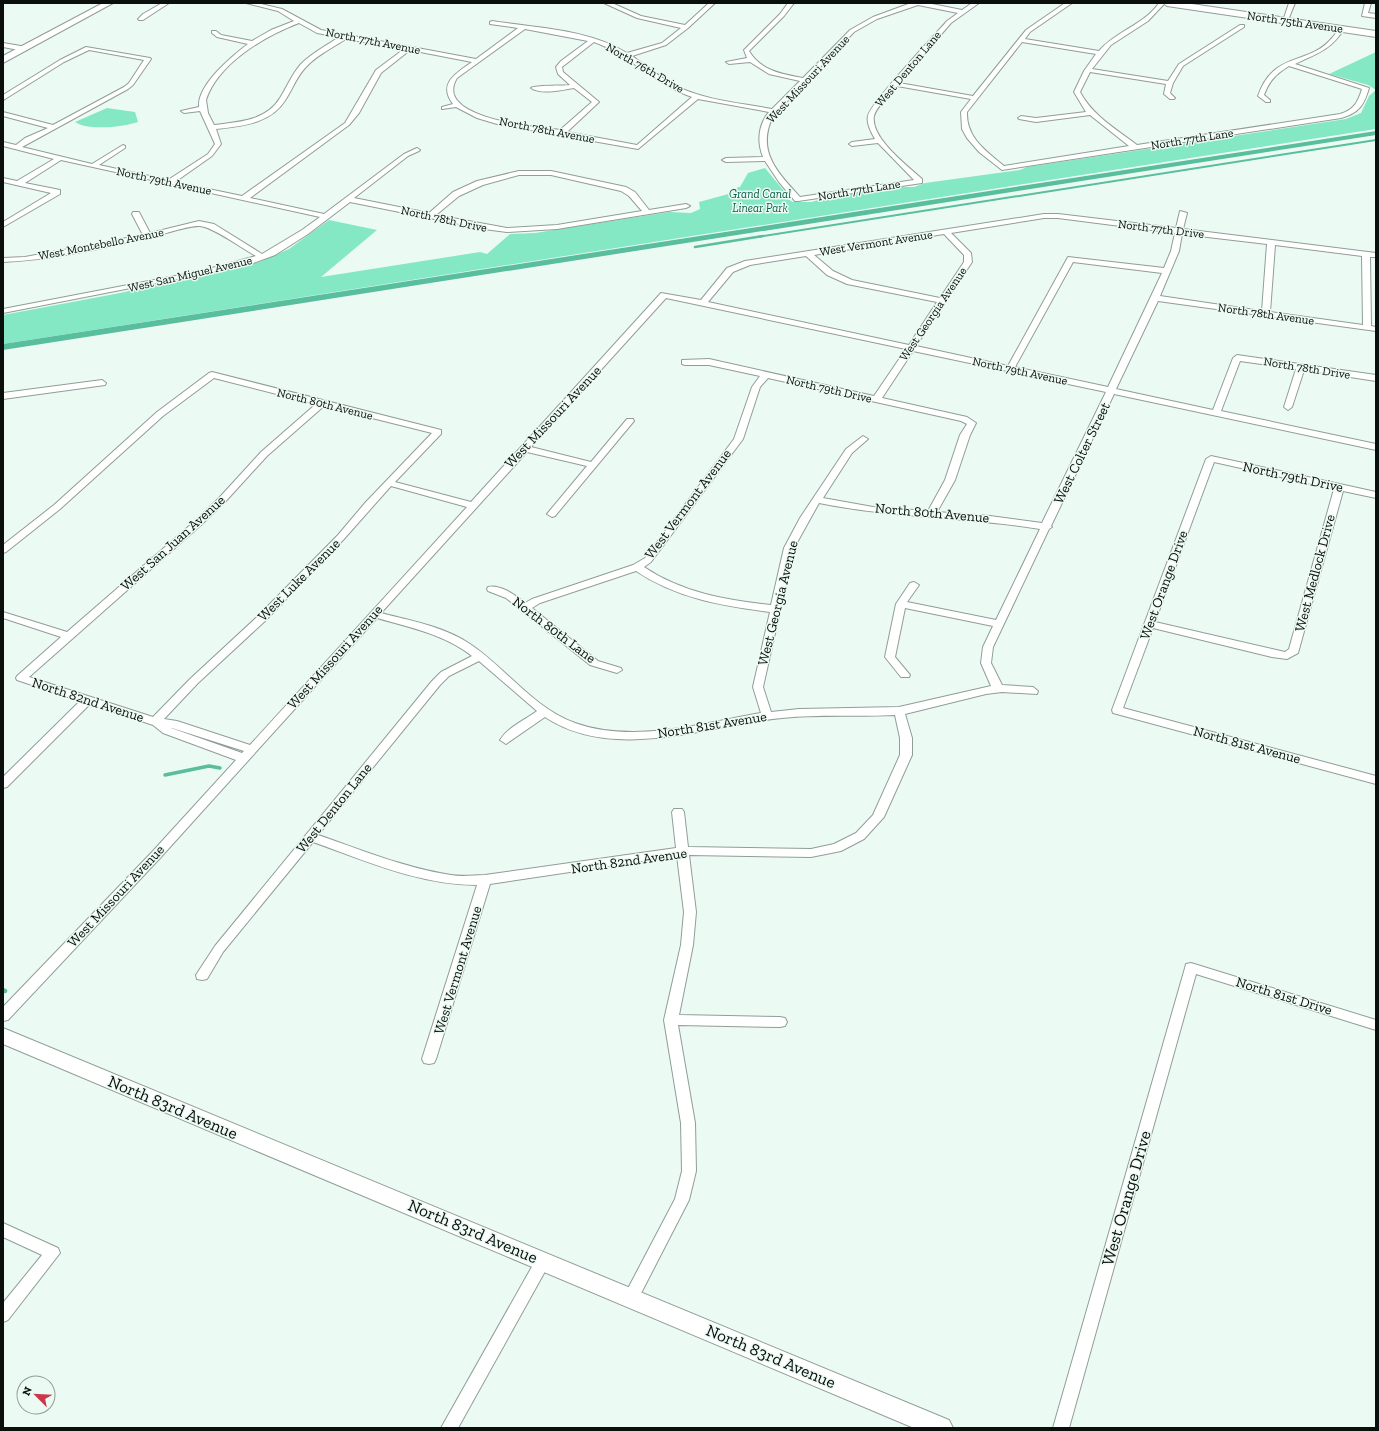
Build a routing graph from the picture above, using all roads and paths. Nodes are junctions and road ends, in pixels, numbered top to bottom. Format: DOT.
graph roads {
  1 [pos="109,3"];
  2 [pos="166,3"];
  3 [pos="248,3"];
  4 [pos="607,3"];
  5 [pos="712,3"];
  6 [pos="791,3"];
  7 [pos="917,3"];
  8 [pos="976,3"];
  9 [pos="1069,3"];
  10 [pos="1162,3"];
  11 [pos="1167,3"];
  12 [pos="1292,3"];
  13 [pos="1368,3"];
  14 [pos="872,10"];
  15 [pos="962,12"];
  16 [pos="885,14"];
  17 [pos="1376,16"];
  18 [pos="141,19"];
  19 [pos="1284,20"];
  20 [pos="299,21"];
  21 [pos="492,23"];
  22 [pos="1242,26"];
  23 [pos="686,27"];
  24 [pos="523,28"];
  25 [pos="1341,29"];
  26 [pos="214,32"];
  27 [pos="1376,34"];
  28 [pos="344,37"];
  29 [pos="593,40"];
  30 [pos="1020,40"];
  31 [pos="254,43"];
  32 [pos="3,44"];
  33 [pos="24,48"];
  34 [pos="409,48"];
  35 [pos="1101,53"];
  36 [pos="626,56"];
  37 [pos="3,60"];
  38 [pos="478,60"];
  39 [pos="750,60"];
  40 [pos="729,62"];
  41 [pos="1289,64"];
  42 [pos="1089,70"];
  43 [pos="805,80"];
  44 [pos="1170,83"];
  45 [pos="895,84"];
  46 [pos="574,86"];
  47 [pos="534,88"];
  48 [pos="698,96"];
  49 [pos="3,98"];
  50 [pos="975,98"];
  51 [pos="1172,98"];
  52 [pos="1268,101"];
  53 [pos="458,106"];
  54 [pos="444,108"];
  55 [pos="202,109"];
  56 [pos="774,110"];
  57 [pos="184,111"];
  58 [pos="1091,113"];
  59 [pos="3,114"];
  60 [pos="1021,118"];
  61 [pos="53,127"];
  62 [pos="212,127"];
  63 [pos="561,133"];
  64 [pos="879,141"];
  65 [pos="3,144"];
  66 [pos="852,144"];
  67 [pos="124,147"];
  68 [pos="17,148"];
  69 [pos="1136,148"];
  70 [pos="417,150"];
  71 [pos="60,158"];
  72 [pos="726,160"];
  73 [pos="766,160"];
  74 [pos="94,166"];
  75 [pos="3,180"];
  76 [pos="920,181"];
  77 [pos="170,182"];
  78 [pos="19,183"];
  79 [pos="243,199"];
  80 [pos="348,199"];
  81 [pos="798,199"];
  82 [pos="686,206"];
  83 [pos="647,212"];
  84 [pos="1183,213"];
  85 [pos="136,214"];
  86 [pos="326,216"];
  87 [pos="430,216"];
  88 [pos="538,220"];
  89 [pos="3,226"];
  90 [pos="540,229"];
  91 [pos="1180,231"];
  92 [pos="946,232"];
  93 [pos="148,236"];
  94 [pos="1271,242"];
  95 [pos="808,254"];
  96 [pos="1366,254"];
  97 [pos="1376,255"];
  98 [pos="262,257"];
  99 [pos="3,260"];
  100 [pos="1167,271"];
  101 [pos="664,295"];
  102 [pos="1156,298"];
  103 [pos="942,302"];
  104 [pos="703,303"];
  105 [pos="3,311"];
  106 [pos="1266,313"];
  107 [pos="1367,328"];
  108 [pos="1376,329"];
  109 [pos="911,348"];
  110 [pos="685,362"];
  111 [pos="1300,367"];
  112 [pos="1010,369"];
  113 [pos="766,374"];
  114 [pos="1376,378"];
  115 [pos="102,383"];
  116 [pos="1112,391"];
  117 [pos="3,396"];
  118 [pos="877,399"];
  119 [pos="322,403"];
  120 [pos="1288,407"];
  121 [pos="1216,412"];
  122 [pos="630,421"];
  123 [pos="438,432"];
  124 [pos="864,438"];
  125 [pos="1376,447"];
  126 [pos="524,448"];
  127 [pos="1211,459"];
  128 [pos="594,465"];
  129 [pos="389,483"];
  130 [pos="1339,486"];
  131 [pos="1376,495"];
  132 [pos="816,500"];
  133 [pos="472,505"];
  134 [pos="552,514"];
  135 [pos="931,514"];
  136 [pos="1047,527"];
  137 [pos="3,550"];
  138 [pos="637,567"];
  139 [pos="914,585"];
  140 [pos="492,589"];
  141 [pos="901,604"];
  142 [pos="525,608"];
  143 [pos="774,609"];
  144 [pos="373,614"];
  145 [pos="3,615"];
  146 [pos="1000,624"];
  147 [pos="1150,624"];
  148 [pos="68,636"];
  149 [pos="479,656"];
  150 [pos="617,670"];
  151 [pos="905,675"];
  152 [pos="21,678"];
  153 [pos="998,689"];
  154 [pos="1034,691"];
  155 [pos="88,700"];
  156 [pos="1117,710"];
  157 [pos="899,711"];
  158 [pos="544,712"];
  159 [pos="767,716"];
  160 [pos="155,722"];
  161 [pos="506,740"];
  162 [pos="247,754"];
  163 [pos="1376,780"];
  164 [pos="3,784"];
  165 [pos="678,812"];
  166 [pos="310,837"];
  167 [pos="683,851"];
  168 [pos="485,880"];
  169 [pos="1191,968"];
  170 [pos="202,975"];
  171 [pos="3,1016"];
  172 [pos="671,1020"];
  173 [pos="780,1022"];
  174 [pos="1376,1025"];
  175 [pos="3,1036"];
  176 [pos="430,1059"];
  177 [pos="3,1230"];
  178 [pos="543,1261"];
  179 [pos="631,1298"];
  180 [pos="3,1315"];
  181 [pos="449,1428"];
  182 [pos="942,1428"];
  183 [pos="1061,1428"];
  1 -- 33 [label="main road"];
  2 -- 18 [label="street"];
  3 -- 20 [label="street, North 77th Avenue"];
  4 -- 23 [label="street"];
  5 -- 23 [label="street"];
  6 -- 39 [label="street"];
  7 -- 15 [label="street"];
  7 -- 16 [label="street, West Missouri Avenue"];
  8 -- 15 [label="street, West Denton Lane"];
  9 -- 30 [label="street"];
  10 -- 35 [label="street"];
  11 -- 19 [label="main road, North 75th Avenue"];
  12 -- 19 [label="street"];
  13 -- 17 [label="street"];
  14 -- 16 [label="street"];
  15 -- 45 [label="street, West Denton Lane"];
  16 -- 43 [label="street, West Missouri Avenue"];
  19 -- 25 [label="main road, North 75th Avenue"];
  20 -- 28 [label="street, North 77th Avenue"];
  20 -- 31 [label="street"];
  21 -- 24 [label="street, North 76th Drive"];
  22 -- 44 [label="street"];
  23 -- 36 [label="street"];
  24 -- 29 [label="street, North 76th Drive"];
  24 -- 38 [label="street"];
  25 -- 27 [label="main road, North 75th Avenue"];
  25 -- 41 [label="street"];
  26 -- 31 [label="street"];
  28 -- 34 [label="street, North 77th Avenue"];
  28 -- 62 [label="street"];
  29 -- 36 [label="street, North 76th Drive"];
  29 -- 46 [label="street"];
  30 -- 35 [label="street"];
  30 -- 50 [label="street"];
  31 -- 55 [label="street"];
  32 -- 33 [label="street"];
  33 -- 37 [label="main road"];
  34 -- 38 [label="street, North 77th Avenue"];
  34 -- 79 [label="street"];
  35 -- 42 [label="street"];
  36 -- 48 [label="street, North 76th Drive"];
  38 -- 53 [label="street"];
  39 -- 40 [label="street"];
  39 -- 43 [label="street"];
  41 -- 52 [label="street"];
  41 -- 69 [label="street, North 77th Lane"];
  42 -- 44 [label="street"];
  42 -- 58 [label="street"];
  43 -- 56 [label="street, West Missouri Avenue"];
  44 -- 51 [label="street"];
  45 -- 50 [label="street"];
  45 -- 64 [label="street, West Denton Lane"];
  46 -- 47 [label="street"];
  46 -- 63 [label="street"];
  48 -- 56 [label="street, North 76th Drive"];
  48 -- 63 [label="street, North 78th Avenue"];
  49 -- 61 [label="street"];
  50 -- 69 [label="street, North 77th Lane"];
  53 -- 54 [label="street"];
  53 -- 63 [label="street, North 78th Avenue"];
  55 -- 57 [label="street"];
  55 -- 62 [label="street"];
  56 -- 73 [label="street, West Missouri Avenue"];
  58 -- 60 [label="street"];
  58 -- 69 [label="street"];
  59 -- 61 [label="street"];
  61 -- 68 [label="street"];
  62 -- 77 [label="street"];
  64 -- 66 [label="street"];
  64 -- 76 [label="street, West Denton Lane"];
  65 -- 68 [label="street, North 79th Avenue"];
  67 -- 74 [label="street"];
  68 -- 71 [label="street, North 79th Avenue"];
  70 -- 80 [label="street, West San Miguel Avenue"];
  71 -- 74 [label="street, North 79th Avenue"];
  71 -- 78 [label="street"];
  72 -- 73 [label="street"];
  73 -- 81 [label="street, West Missouri Avenue"];
  74 -- 77 [label="street, North 79th Avenue"];
  75 -- 78 [label="street"];
  76 -- 81 [label="street, North 77th Lane"];
  77 -- 79 [label="street, North 79th Avenue"];
  78 -- 89 [label="street"];
  79 -- 86 [label="street, North 79th Avenue"];
  80 -- 86 [label="street, West San Miguel Avenue"];
  80 -- 87 [label="street, North 78th Drive"];
  82 -- 83 [label="street, North 78th Drive"];
  83 -- 87 [label="street"];
  83 -- 90 [label="street, North 78th Drive"];
  84 -- 91 [label="street, West Colter Street"];
  85 -- 93 [label="street"];
  86 -- 98 [label="street, West San Miguel Avenue"];
  87 -- 90 [label="street, North 78th Drive"];
  88 -- 90 [label="street"];
  91 -- 92 [label="street, North 77th Drive"];
  91 -- 94 [label="street, North 77th Drive"];
  91 -- 100 [label="street, West Colter Street"];
  92 -- 95 [label="street, West Vermont Avenue"];
  92 -- 103 [label="street, West Georgia Avenue"];
  93 -- 98 [label="street, West Montebello Avenue"];
  93 -- 99 [label="street, West Montebello Avenue"];
  94 -- 96 [label="street, North 77th Drive"];
  94 -- 106 [label="street"];
  95 -- 103 [label="street"];
  95 -- 104 [label="street, West Vermont Avenue"];
  96 -- 97 [label="street, North 77th Drive"];
  96 -- 107 [label="street"];
  98 -- 105 [label="street, West San Miguel Avenue"];
  100 -- 102 [label="street, West Colter Street"];
  100 -- 112 [label="street"];
  101 -- 104 [label="street, North 79th Avenue"];
  101 -- 126 [label="street, West Missouri Avenue"];
  102 -- 106 [label="street, North 78th Avenue"];
  102 -- 116 [label="street, West Colter Street"];
  103 -- 109 [label="street, West Georgia Avenue"];
  104 -- 109 [label="street, North 79th Avenue"];
  106 -- 107 [label="street, North 78th Avenue"];
  107 -- 108 [label="street, North 78th Avenue"];
  109 -- 112 [label="street, North 79th Avenue"];
  109 -- 118 [label="street, West Georgia Avenue"];
  110 -- 113 [label="street, North 79th Drive"];
  111 -- 114 [label="street, North 78th Drive"];
  111 -- 120 [label="street"];
  111 -- 121 [label="street, North 78th Drive"];
  112 -- 116 [label="street, North 79th Avenue"];
  113 -- 118 [label="street, North 79th Drive"];
  113 -- 138 [label="street, West Vermont Avenue"];
  115 -- 117 [label="street"];
  116 -- 121 [label="street, North 79th Avenue"];
  116 -- 136 [label="street, West Colter Street"];
  118 -- 135 [label="street, North 79th Drive"];
  119 -- 123 [label="street, North 80th Avenue"];
  119 -- 137 [label="street, North 80th Avenue"];
  119 -- 148 [label="street, West San Juan Avenue"];
  121 -- 125 [label="street, North 79th Avenue"];
  122 -- 128 [label="street"];
  123 -- 129 [label="street, West Luke Avenue"];
  124 -- 132 [label="street, West Georgia Avenue"];
  126 -- 128 [label="street"];
  126 -- 133 [label="street, West Missouri Avenue"];
  127 -- 130 [label="street, North 79th Drive"];
  127 -- 147 [label="street, West Orange Drive"];
  128 -- 134 [label="street"];
  129 -- 133 [label="street"];
  129 -- 160 [label="street, West Luke Avenue"];
  130 -- 131 [label="street, North 79th Drive"];
  130 -- 147 [label="street, West Medlock Drive"];
  132 -- 135 [label="street, North 80th Avenue"];
  132 -- 143 [label="street, West Georgia Avenue"];
  133 -- 144 [label="street, West Missouri Avenue"];
  135 -- 136 [label="street, North 80th Avenue"];
  136 -- 146 [label="street, West Colter Street"];
  138 -- 142 [label="street, West Vermont Avenue"];
  138 -- 143 [label="street"];
  139 -- 141 [label="street"];
  140 -- 142 [label="street, North 80th Lane"];
  141 -- 146 [label="street"];
  141 -- 151 [label="street"];
  142 -- 150 [label="street, North 80th Lane"];
  143 -- 159 [label="street, West Georgia Avenue"];
  144 -- 149 [label="street, North 81st Avenue"];
  144 -- 162 [label="street, West Missouri Avenue"];
  145 -- 148 [label="street"];
  146 -- 153 [label="street, West Colter Street"];
  147 -- 156 [label="street, West Orange Drive"];
  148 -- 152 [label="street, West San Juan Avenue"];
  149 -- 158 [label="street, North 81st Avenue"];
  149 -- 166 [label="street, West Denton Lane"];
  152 -- 155 [label="street, North 82nd Avenue"];
  153 -- 154 [label="street, North 81st Avenue"];
  153 -- 157 [label="street, North 81st Avenue"];
  155 -- 160 [label="street, North 82nd Avenue"];
  155 -- 164 [label="street"];
  156 -- 163 [label="street, North 81st Avenue"];
  157 -- 159 [label="street, North 81st Avenue"];
  157 -- 167 [label="street, North 82nd Avenue"];
  158 -- 159 [label="street, North 81st Avenue"];
  158 -- 161 [label="street"];
  160 -- 162 [label="street, North 82nd Avenue"];
  162 -- 171 [label="street, West Missouri Avenue"];
  165 -- 167 [label="street"];
  166 -- 168 [label="street, North 82nd Avenue"];
  166 -- 170 [label="street, West Denton Lane"];
  167 -- 168 [label="street, North 82nd Avenue"];
  167 -- 172 [label="street"];
  168 -- 176 [label="street, West Vermont Avenue"];
  169 -- 174 [label="street, North 81st Drive"];
  169 -- 183 [label="street, West Orange Drive"];
  172 -- 173 [label="street"];
  172 -- 179 [label="street"];
  175 -- 178 [label="main road, North 83rd Avenue"];
  177 -- 180 [label="street"];
  178 -- 179 [label="main road, North 83rd Avenue"];
  178 -- 181 [label="street"];
  179 -- 182 [label="main road, North 83rd Avenue"];
}
